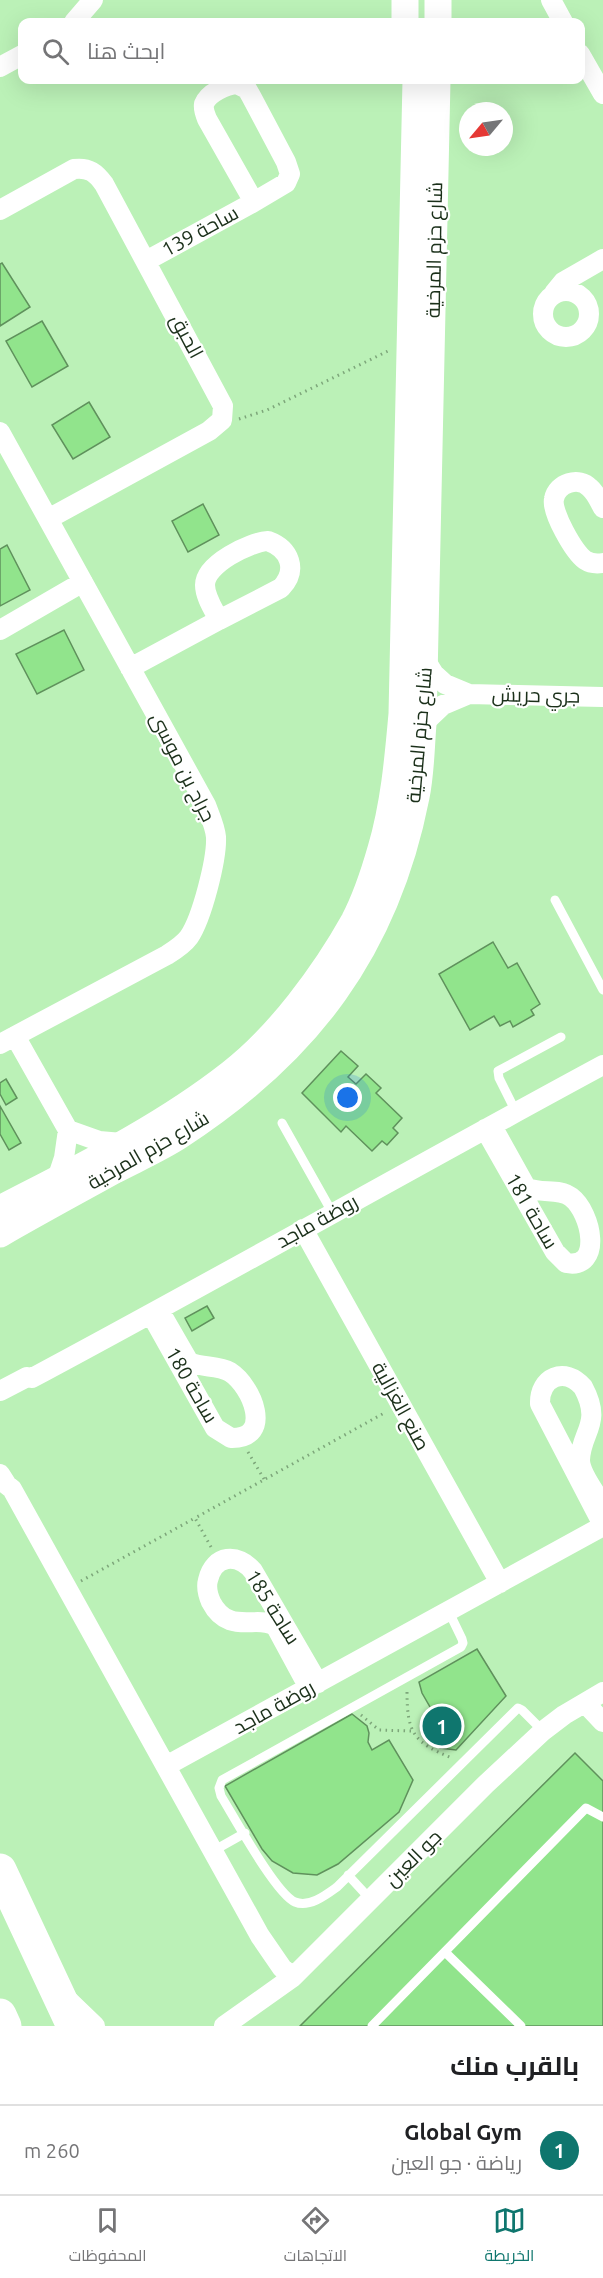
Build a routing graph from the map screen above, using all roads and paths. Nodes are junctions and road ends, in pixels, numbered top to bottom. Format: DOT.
graph roads {
  1 [pos="93,0"];
  2 [pos="405,0"];
  3 [pos="420,0"];
  4 [pos="438,0"];
  5 [pos="551,0"];
  6 [pos="77,18"];
  7 [pos="405,18"];
  8 [pos="420,18"];
  9 [pos="438,18"];
  10 [pos="561,18"];
  11 [pos="18,57"];
  12 [pos="585,63"];
  13 [pos="0,68"];
  14 [pos="416,84"];
  15 [pos="437,84"];
  16 [pos="603,94"];
  17 [pos="254,202"];
  18 [pos="0,210"];
  19 [pos="603,259"];
  20 [pos="146,261"];
  21 [pos="603,270"];
  22 [pos="575,292"];
  23 [pos="554,293"];
  24 [pos="392,360"];
  25 [pos="222,420"];
  26 [pos="0,432"];
  27 [pos="603,508"];
  28 [pos="48,519"];
  29 [pos="603,563"];
  30 [pos="84,582"];
  31 [pos="219,620"];
  32 [pos="0,630"];
  33 [pos="426,661"];
  34 [pos="130,668"];
  35 [pos="469,694"];
  36 [pos="603,697"];
  37 [pos="423,724"];
  38 [pos="555,900"];
  39 [pos="603,990"];
  40 [pos="561,1037"];
  41 [pos="8,1040"];
  42 [pos="603,1065"];
  43 [pos="516,1112"];
  44 [pos="282,1123"];
  45 [pos="488,1127"];
  46 [pos="68,1130"];
  47 [pos="122,1143"];
  48 [pos="57,1179"];
  49 [pos="544,1192"];
  50 [pos="0,1209"];
  51 [pos="332,1212"];
  52 [pos="536,1220"];
  53 [pos="303,1229"];
  54 [pos="0,1234"];
  55 [pos="155,1312"];
  56 [pos="209,1368"];
  57 [pos="32,1378"];
  58 [pos="0,1391"];
  59 [pos="197,1396"];
  60 [pos="0,1402"];
  61 [pos="400,1404"];
  62 [pos="240,1438"];
  63 [pos="588,1440"];
  64 [pos="560,1443"];
  65 [pos="0,1458"];
  66 [pos="264,1479"];
  67 [pos="6,1482"];
  68 [pos="603,1505"];
  69 [pos="195,1518"];
  70 [pos="603,1526"];
  71 [pos="220,1562"];
  72 [pos="500,1583"];
  73 [pos="68,1588"];
  74 [pos="270,1600"];
  75 [pos="448,1610"];
  76 [pos="255,1623"];
  77 [pos="407,1677"];
  78 [pos="314,1685"];
  79 [pos="603,1692"];
  80 [pos="585,1703"];
  81 [pos="354,1707"];
  82 [pos="603,1722"];
  83 [pos="411,1731"];
  84 [pos="543,1731"];
  85 [pos="464,1762"];
  86 [pos="166,1766"];
  87 [pos="603,1817"];
  88 [pos="245,1833"];
  89 [pos="213,1851"];
  90 [pos="0,1870"];
  91 [pos="348,1875"];
  92 [pos="371,1900"];
  93 [pos="445,1952"];
  94 [pos="293,1977"];
  95 [pos="54,1986"];
  96 [pos="0,2015"];
  97 [pos="5,2026"];
  98 [pos="74,2026"];
  99 [pos="95,2026"];
  100 [pos="224,2026"];
  101 [pos="372,2026"];
  102 [pos="521,2026"];
  1 -- 6 [label="street"];
  2 -- 7 [label="street"];
  3 -- 8 [label="street"];
  4 -- 9 [label="street"];
  5 -- 10 [label="street"];
  11 -- 13 [label="street"];
  12 -- 16 [label="street"];
  14 -- 47 [label="street, شارع حزم المرخية"];
  15 -- 33 [label="street, شارع حزم المرخية"];
  17 -- 17 [label="street, ساحة 139"];
  17 -- 20 [label="street, ساحة 139"];
  18 -- 20 [label="street, الحبق"];
  19 -- 23 [label="street"];
  20 -- 25 [label="street, الحبق"];
  21 -- 22 [label="street"];
  22 -- 23 [label="street"];
  22 -- 23 [label="street"];
  24 -- 25 [label="path"];
  25 -- 28 [label="street"];
  26 -- 28 [label="street, جراح بن موسى"];
  27 -- 29 [label="street"];
  28 -- 30 [label="street, جراح بن موسى"];
  30 -- 32 [label="street"];
  30 -- 34 [label="street, جراح بن موسى"];
  31 -- 31 [label="street"];
  31 -- 34 [label="street"];
  33 -- 35 [label="street, جري حريش"];
  33 -- 37 [label="street, شارع حزم المرخية"];
  34 -- 41 [label="street, جراح بن موسى"];
  35 -- 36 [label="street, جري حريش"];
  35 -- 37 [label="street, جري حريش"];
  37 -- 54 [label="street, شارع حزم المرخية"];
  38 -- 39 [label="lane"];
  40 -- 43 [label="lane"];
  41 -- 46 [label="street, جراح بن موسى"];
  42 -- 43 [label="street, روضة ماجد"];
  43 -- 45 [label="street, روضة ماجد"];
  44 -- 51 [label="lane"];
  45 -- 49 [label="street, ساحة 181"];
  45 -- 51 [label="street, روضة ماجد"];
  45 -- 52 [label="street, ساحة 181"];
  46 -- 47 [label="street"];
  46 -- 48 [label="street"];
  47 -- 48 [label="street, شارع حزم المرخية"];
  48 -- 50 [label="street, شارع حزم المرخية"];
  49 -- 52 [label="street"];
  49 -- 52 [label="street, ساحة 181"];
  51 -- 53 [label="street, روضة ماجد"];
  53 -- 55 [label="street, روضة ماجد"];
  53 -- 61 [label="street, صنع الغزالية"];
  55 -- 56 [label="street, ساحة 180"];
  55 -- 57 [label="street, روضة ماجد"];
  55 -- 59 [label="street, ساحة 180"];
  56 -- 59 [label="street"];
  56 -- 62 [label="street, ساحة 180"];
  57 -- 58 [label="street, روضة ماجد"];
  57 -- 60 [label="street, روضة ماجد"];
  59 -- 62 [label="street, ساحة 180"];
  61 -- 66 [label="path"];
  61 -- 72 [label="street, صنع الغزالية"];
  62 -- 66 [label="path"];
  63 -- 64 [label="street"];
  63 -- 64 [label="street"];
  63 -- 68 [label="street"];
  64 -- 70 [label="street"];
  65 -- 67 [label="street"];
  66 -- 69 [label="path"];
  67 -- 73 [label="street"];
  69 -- 71 [label="path"];
  69 -- 73 [label="path"];
  70 -- 72 [label="street, روضة ماجد"];
  71 -- 74 [label="street, ساحة 185"];
  71 -- 76 [label="street, ساحة 185"];
  72 -- 75 [label="street, روضة ماجد"];
  73 -- 86 [label="street"];
  74 -- 76 [label="street"];
  74 -- 78 [label="street, ساحة 185"];
  75 -- 77 [label="lane"];
  75 -- 78 [label="street, روضة ماجد"];
  76 -- 78 [label="street, ساحة 185"];
  77 -- 81 [label="lane"];
  77 -- 83 [label="path"];
  78 -- 86 [label="street, روضة ماجد"];
  79 -- 80 [label="street, جو العين"];
  80 -- 82 [label="street"];
  80 -- 84 [label="street, جو العين"];
  81 -- 83 [label="path"];
  81 -- 88 [label="lane"];
  83 -- 85 [label="path"];
  84 -- 85 [label="lane"];
  84 -- 92 [label="street, جو العين"];
  85 -- 91 [label="lane"];
  86 -- 89 [label="street"];
  87 -- 93 [label="lane"];
  88 -- 89 [label="lane"];
  88 -- 91 [label="lane"];
  89 -- 94 [label="street"];
  90 -- 95 [label="highway"];
  91 -- 92 [label="lane"];
  92 -- 94 [label="street, جو العين"];
  93 -- 101 [label="lane"];
  93 -- 102 [label="lane"];
  94 -- 100 [label="street, جو العين"];
  95 -- 98 [label="highway"];
  95 -- 99 [label="street"];
  96 -- 97 [label="highway"];
}
